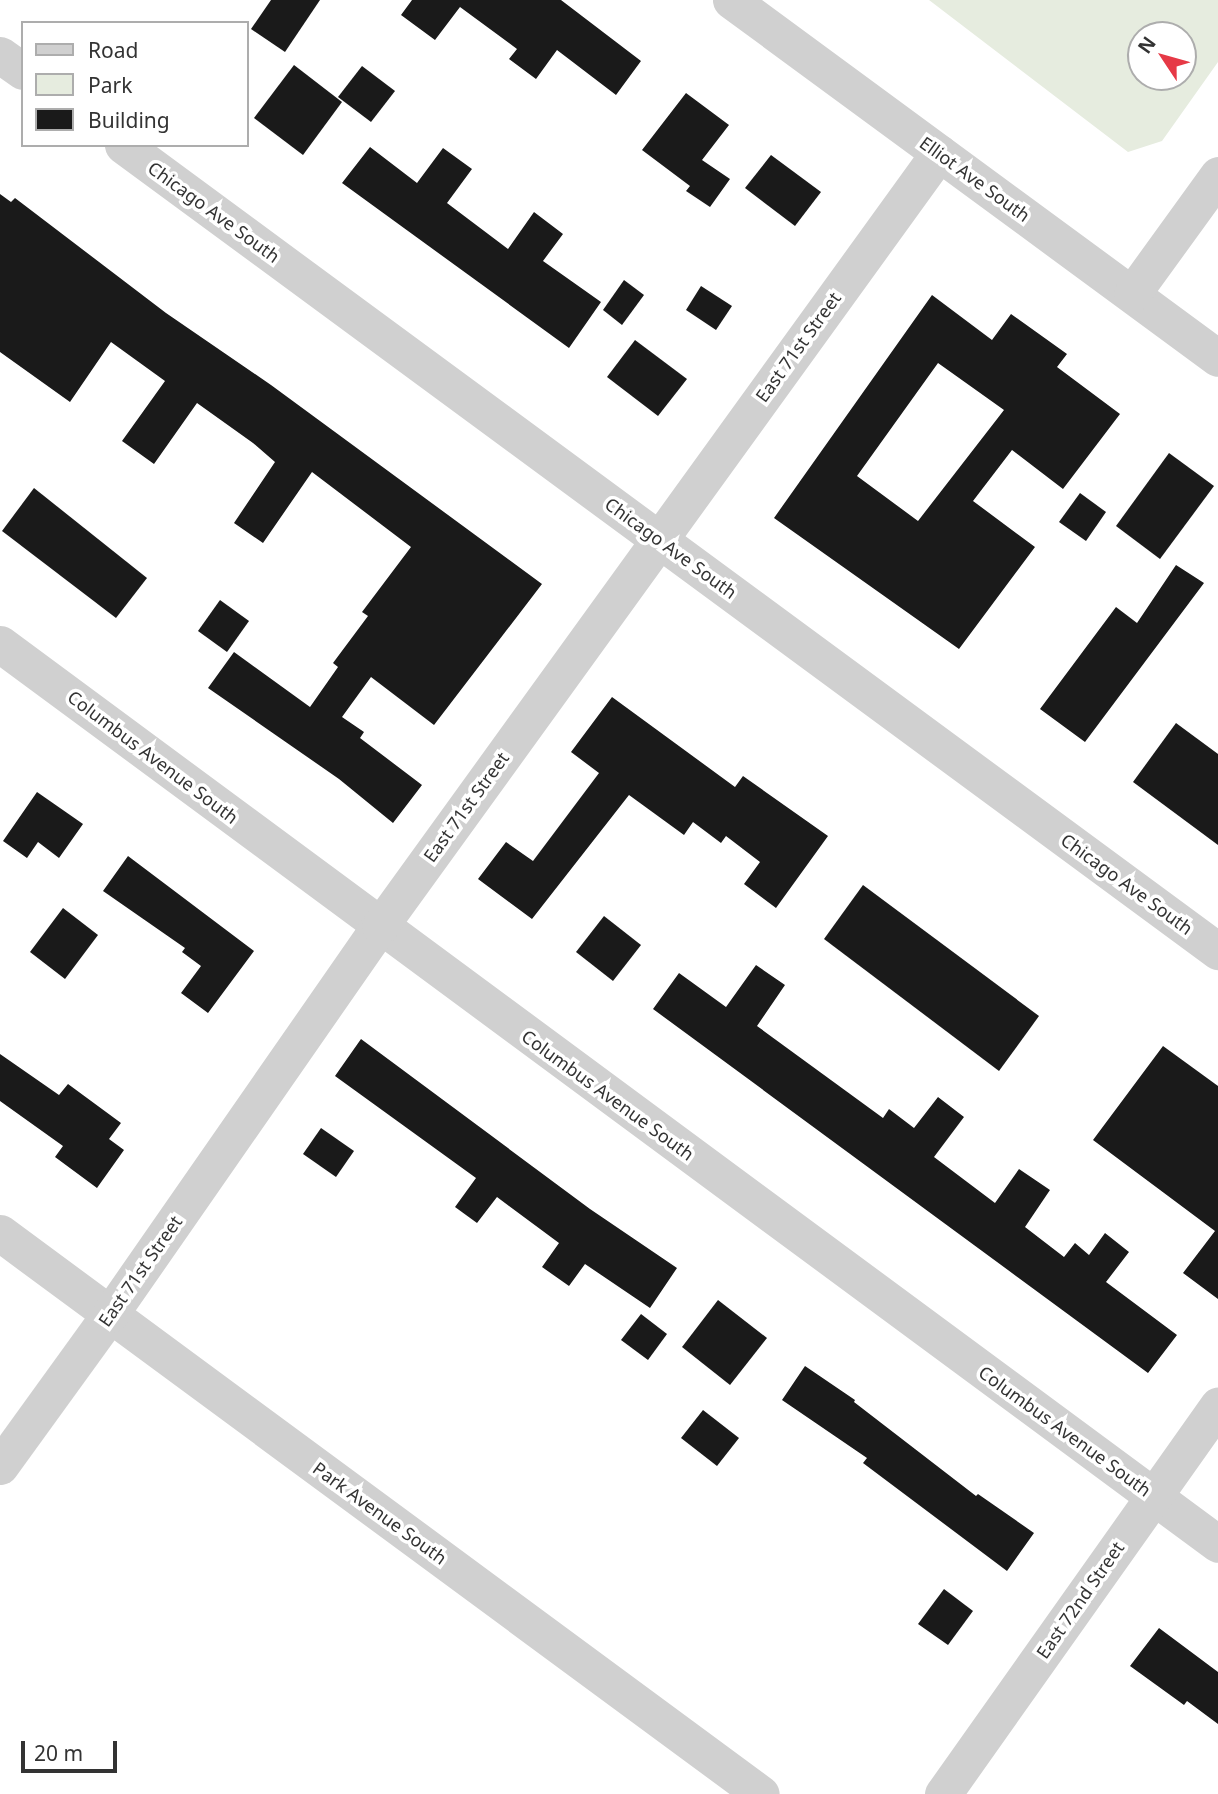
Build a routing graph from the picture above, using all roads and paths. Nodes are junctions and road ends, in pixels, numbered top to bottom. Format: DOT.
graph roads {
  1 [pos="731,0"];
  2 [pos="0,55"];
  3 [pos="21,70"];
  4 [pos="126,147"];
  5 [pos="939,153"];
  6 [pos="1218,175"];
  7 [pos="1132,294"];
  8 [pos="1218,358"];
  9 [pos="659,540"];
  10 [pos="0,643"];
  11 [pos="380,926"];
  12 [pos="1218,951"];
  13 [pos="0,1233"];
  14 [pos="110,1314"];
  15 [pos="1218,1406"];
  16 [pos="0,1466"];
  17 [pos="1153,1496"];
  18 [pos="1218,1544"];
  19 [pos="761,1794"];
  20 [pos="943,1794"];
  1 -- 5 [label="street, Elliot Ave South"];
  2 -- 3 [label="street"];
  4 -- 9 [label="street, Chicago Ave South"];
  5 -- 7 [label="street, Elliot Ave South"];
  5 -- 9 [label="street, East 71st Street"];
  6 -- 7 [label="street"];
  7 -- 8 [label="street, Elliot Ave South"];
  9 -- 11 [label="street, East 71st Street"];
  9 -- 12 [label="street, Chicago Ave South"];
  10 -- 11 [label="street, Columbus Avenue South"];
  11 -- 14 [label="street, East 71st Street"];
  11 -- 17 [label="street, Columbus Avenue South"];
  13 -- 14 [label="street, Park Avenue South"];
  14 -- 16 [label="street, East 71st Street"];
  14 -- 19 [label="street, Park Avenue South"];
  15 -- 17 [label="street, East 72nd Street"];
  17 -- 18 [label="street, Columbus Avenue South"];
  17 -- 20 [label="street, East 72nd Street"];
}
